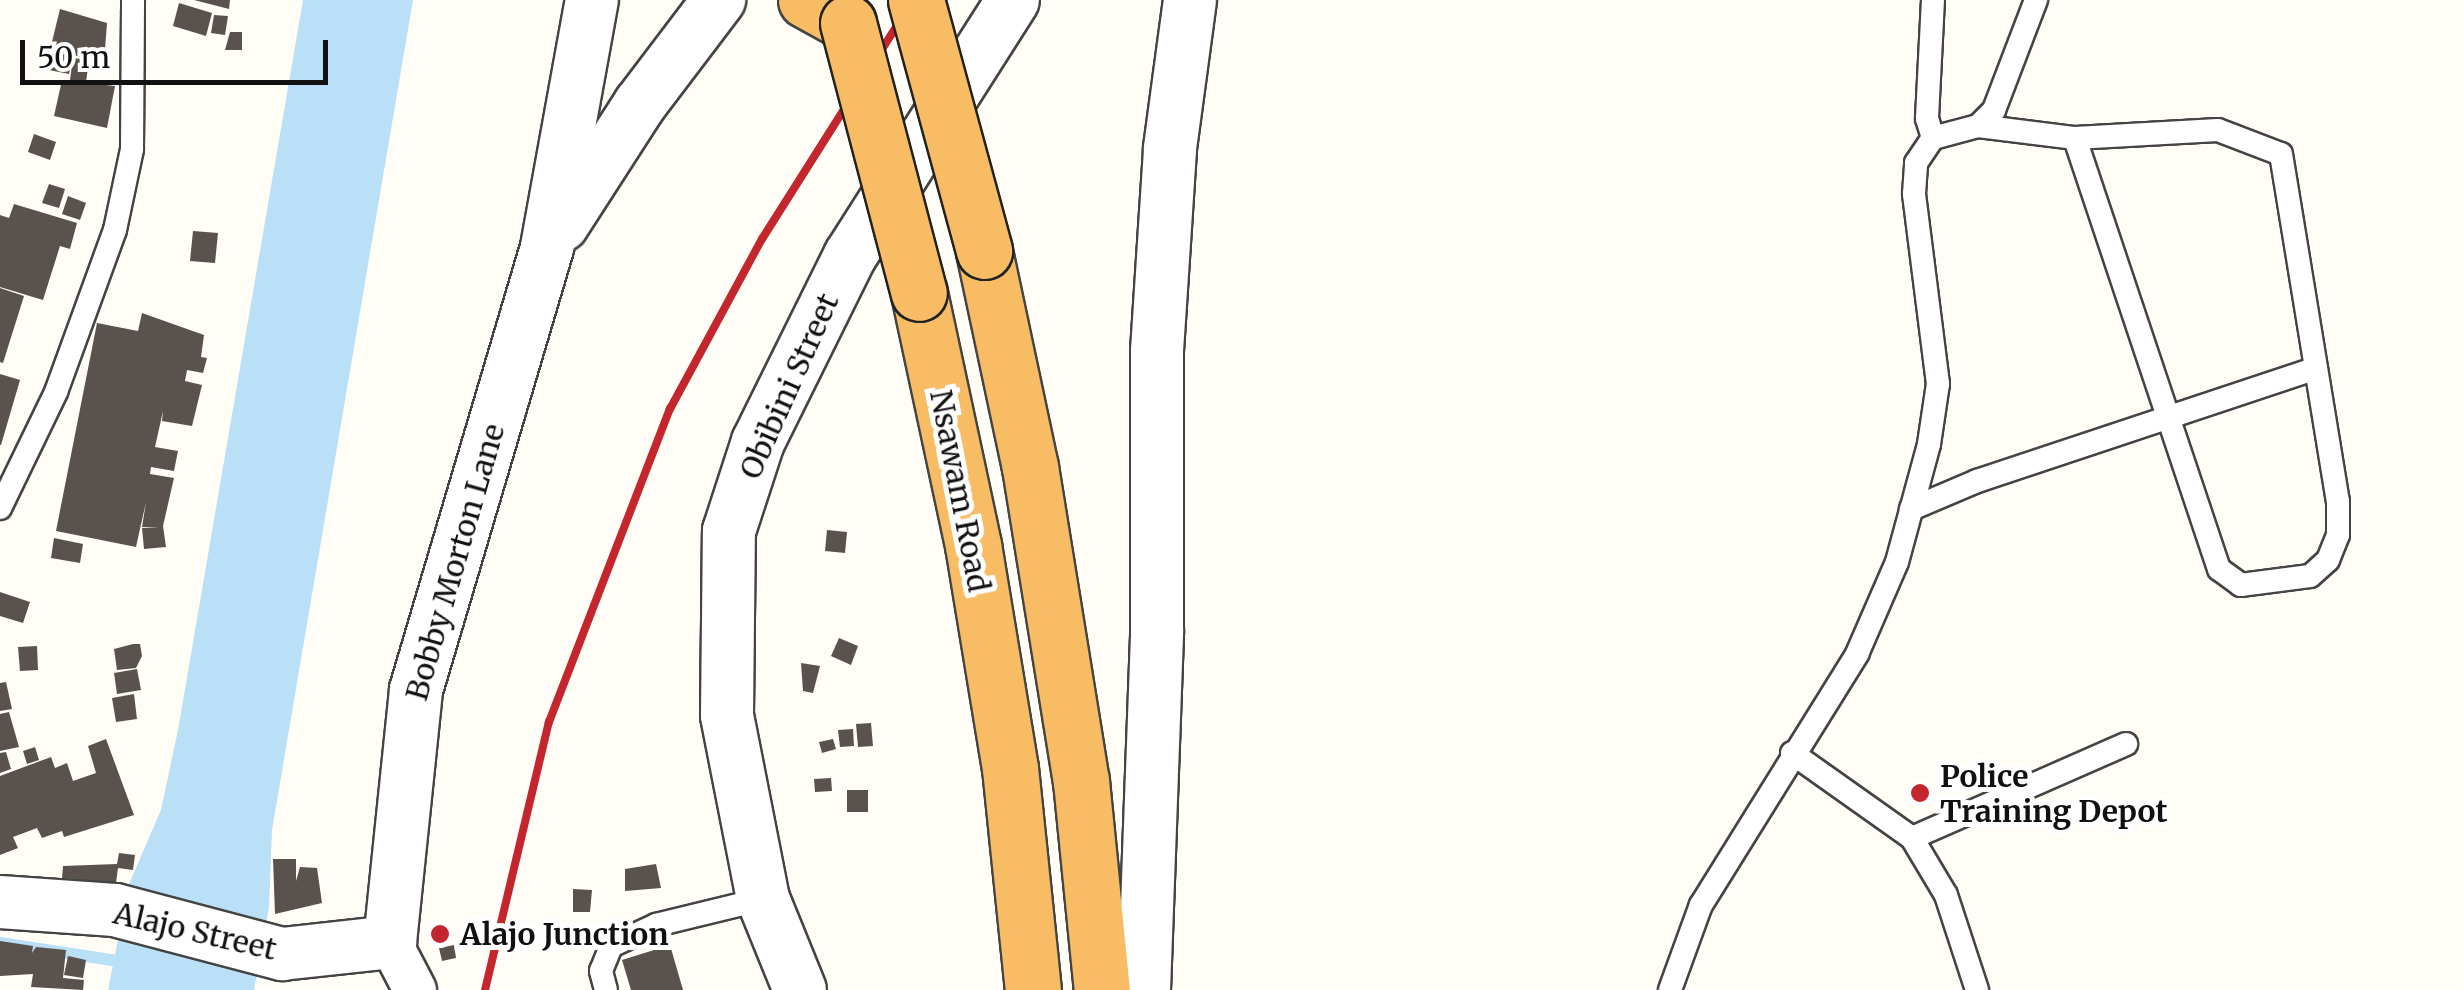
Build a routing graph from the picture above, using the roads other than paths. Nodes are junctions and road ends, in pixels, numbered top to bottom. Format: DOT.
graph roads {
  1 [pos="133,0"];
  2 [pos="592,0"];
  3 [pos="718,0"];
  4 [pos="916,0"];
  5 [pos="1013,0"];
  6 [pos="1190,0"];
  7 [pos="1933,0"];
  8 [pos="2036,0"];
  9 [pos="832,8"];
  10 [pos="1978,126"];
  11 [pos="1933,138"];
  12 [pos="2075,138"];
  13 [pos="547,248"];
  14 [pos="2316,368"];
  15 [pos="2167,419"];
  16 [pos="0,508"];
  17 [pos="1911,509"];
  18 [pos="2126,744"];
  19 [pos="1792,753"];
  20 [pos="1912,838"];
  21 [pos="762,898"];
  22 [pos="0,902"];
  23 [pos="404,976"];
  24 [pos="606,990"];
  25 [pos="800,990"];
  26 [pos="1033,990"];
  27 [pos="1102,990"];
  28 [pos="1144,990"];
  29 [pos="1670,990"];
  30 [pos="1976,990"];
  1 -- 16 [label="lane"];
  2 -- 13 [label="street, Bobby Morton Lane"];
  3 -- 13 [label="street, Bobby Morton Lane"];
  4 -- 27 [label="highway, bridge"];
  5 -- 21 [label="street, Obibini Street"];
  6 -- 28 [label="street"];
  7 -- 11 [label="lane"];
  8 -- 10 [label="lane"];
  9 -- 26 [label="highway, Nsawam Road, bridge"];
  10 -- 11 [label="lane"];
  10 -- 12 [label="lane"];
  11 -- 17 [label="lane"];
  12 -- 14 [label="lane"];
  12 -- 15 [label="lane"];
  13 -- 23 [label="street, Bobby Morton Lane"];
  14 -- 15 [label="lane"];
  14 -- 15 [label="lane"];
  15 -- 17 [label="lane"];
  17 -- 19 [label="lane"];
  18 -- 20 [label="lane"];
  19 -- 20 [label="lane"];
  19 -- 29 [label="lane"];
  20 -- 30 [label="lane"];
  21 -- 24 [label="lane"];
  21 -- 25 [label="street, Obibini Street"];
  22 -- 23 [label="street, Alajo Street"];
}
